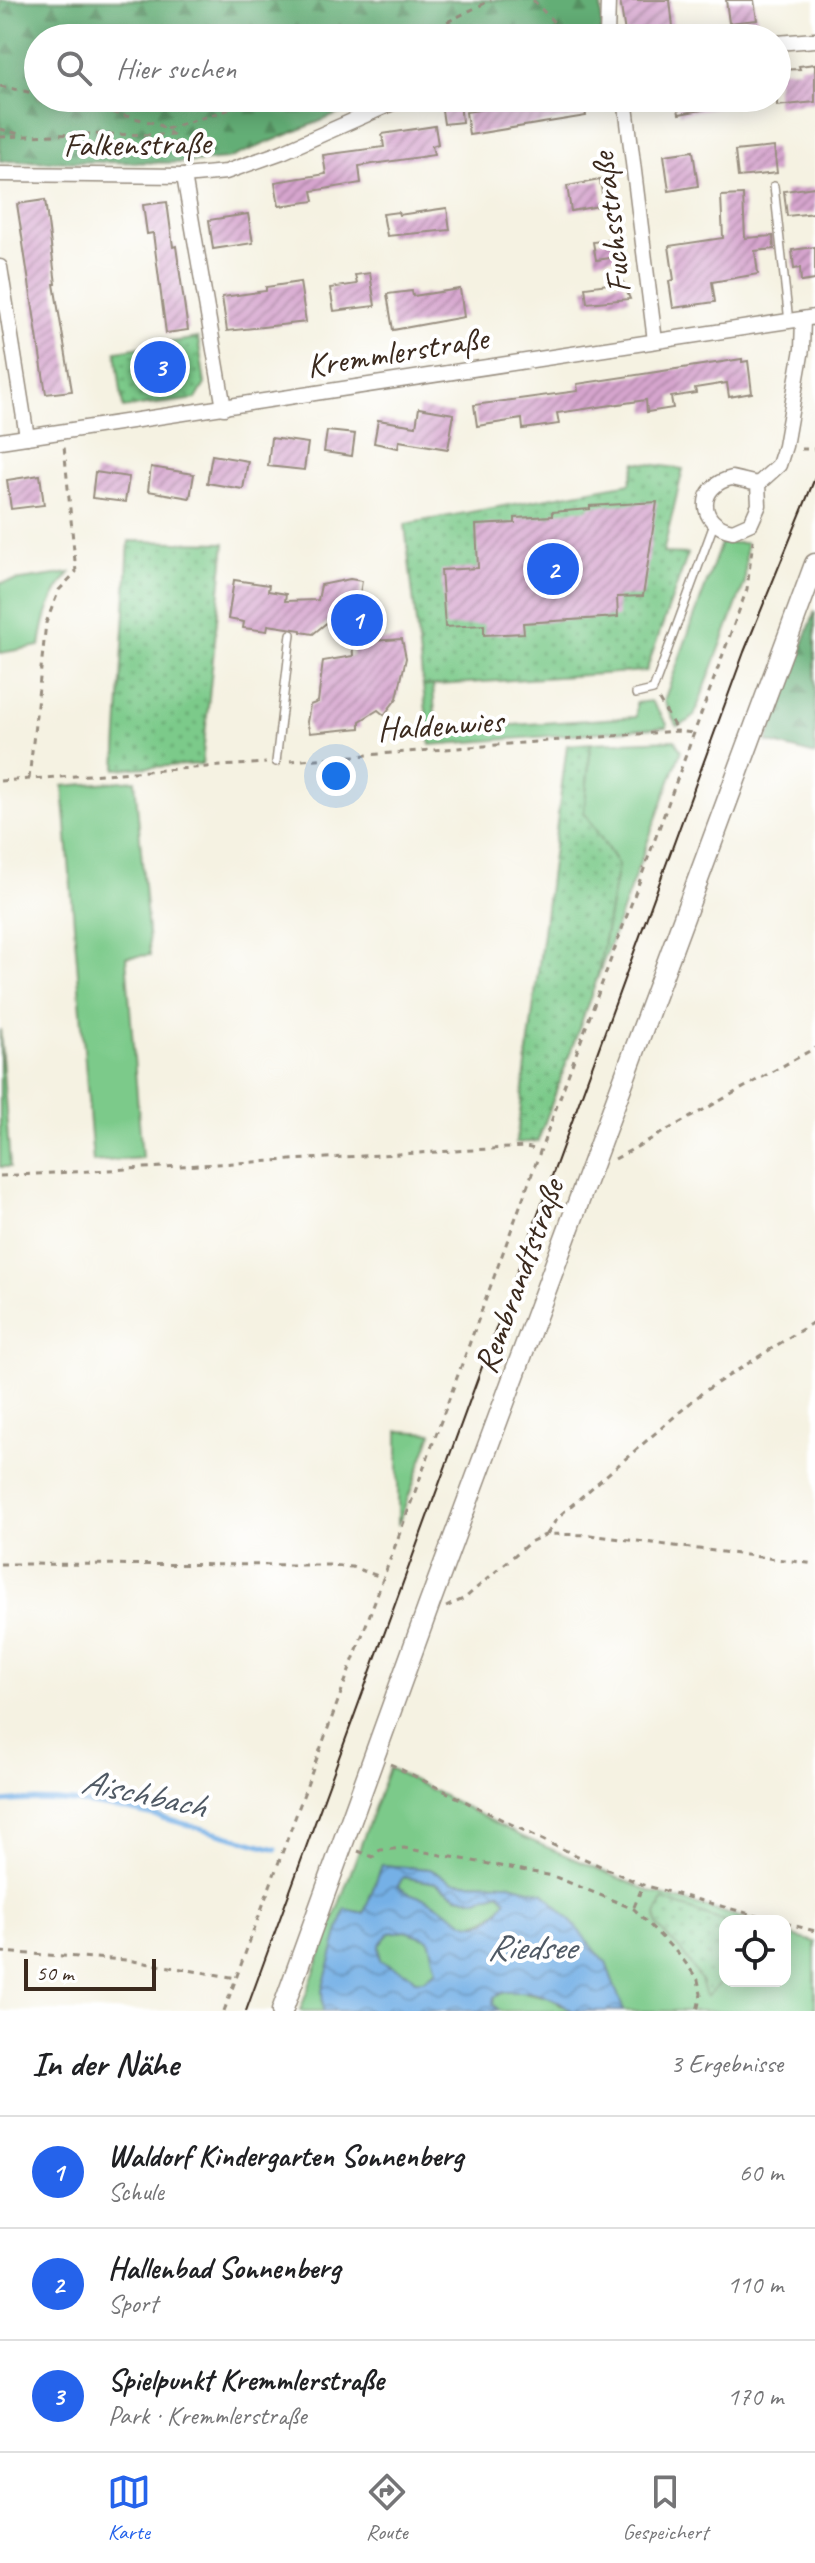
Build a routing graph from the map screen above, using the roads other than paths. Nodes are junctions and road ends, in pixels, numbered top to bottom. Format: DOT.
graph roads {
  1 [pos="608,0"];
  2 [pos="607,24"];
  3 [pos="815,40"];
  4 [pos="791,42"];
  5 [pos="372,112"];
  6 [pos="627,112"];
  7 [pos="183,170"];
  8 [pos="0,174"];
  9 [pos="774,186"];
  10 [pos="0,267"];
  11 [pos="802,320"];
  12 [pos="655,341"];
  13 [pos="224,408"];
  14 [pos="27,437"];
  15 [pos="0,441"];
  16 [pos="758,484"];
  17 [pos="714,524"];
  18 [pos="815,564"];
  19 [pos="291,634"];
  20 [pos="636,694"];
  21 [pos="276,762"];
  22 [pos="282,2011"];
  1 -- 2 [label="street"];
  3 -- 4 [label="street"];
  5 -- 7 [label="street, Falkenstraße"];
  6 -- 12 [label="street, Fuchsstraße"];
  7 -- 8 [label="street, Falkenstraße"];
  7 -- 13 [label="street"];
  9 -- 11 [label="lane"];
  10 -- 14 [label="street"];
  11 -- 12 [label="street, Kremmlerstraße"];
  11 -- 16 [label="street"];
  12 -- 13 [label="street, Kremmlerstraße"];
  13 -- 14 [label="street, Kremmlerstraße"];
  14 -- 15 [label="street, Kremmlerstraße"];
  16 -- 17 [label="street"];
  16 -- 17 [label="street"];
  17 -- 20 [label="lane"];
  18 -- 22 [label="street, Rembrandtstraße"];
  19 -- 21 [label="lane"];
}
